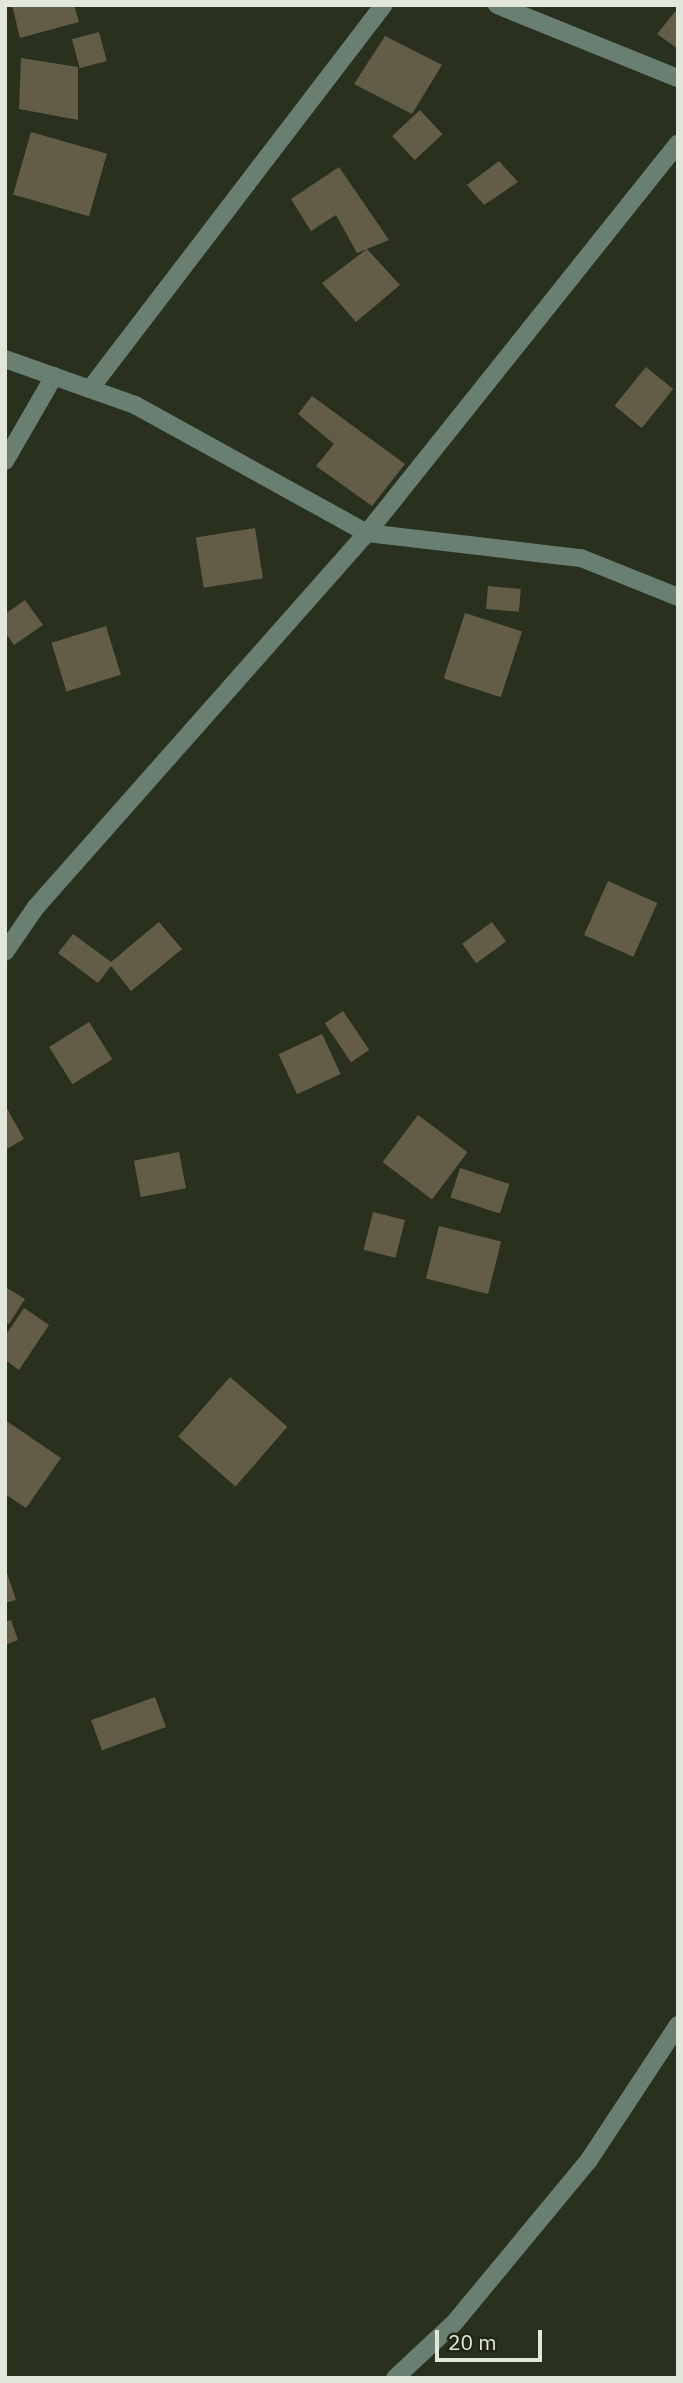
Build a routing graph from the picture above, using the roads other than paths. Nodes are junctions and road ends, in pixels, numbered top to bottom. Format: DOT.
graph roads {
  1 [pos="384,5"];
  2 [pos="497,5"];
  3 [pos="678,78"];
  4 [pos="678,144"];
  5 [pos="5,359"];
  6 [pos="54,376"];
  7 [pos="90,389"];
  8 [pos="5,461"];
  9 [pos="368,533"];
  10 [pos="678,597"];
  11 [pos="5,952"];
  12 [pos="678,2025"];
  13 [pos="395,2378"];
  1 -- 7 [label="street"];
  2 -- 3 [label="street"];
  4 -- 9 [label="street"];
  5 -- 6 [label="street"];
  6 -- 7 [label="street"];
  6 -- 8 [label="street"];
  7 -- 9 [label="street"];
  9 -- 10 [label="street"];
  9 -- 11 [label="street"];
  12 -- 13 [label="street"];
}
